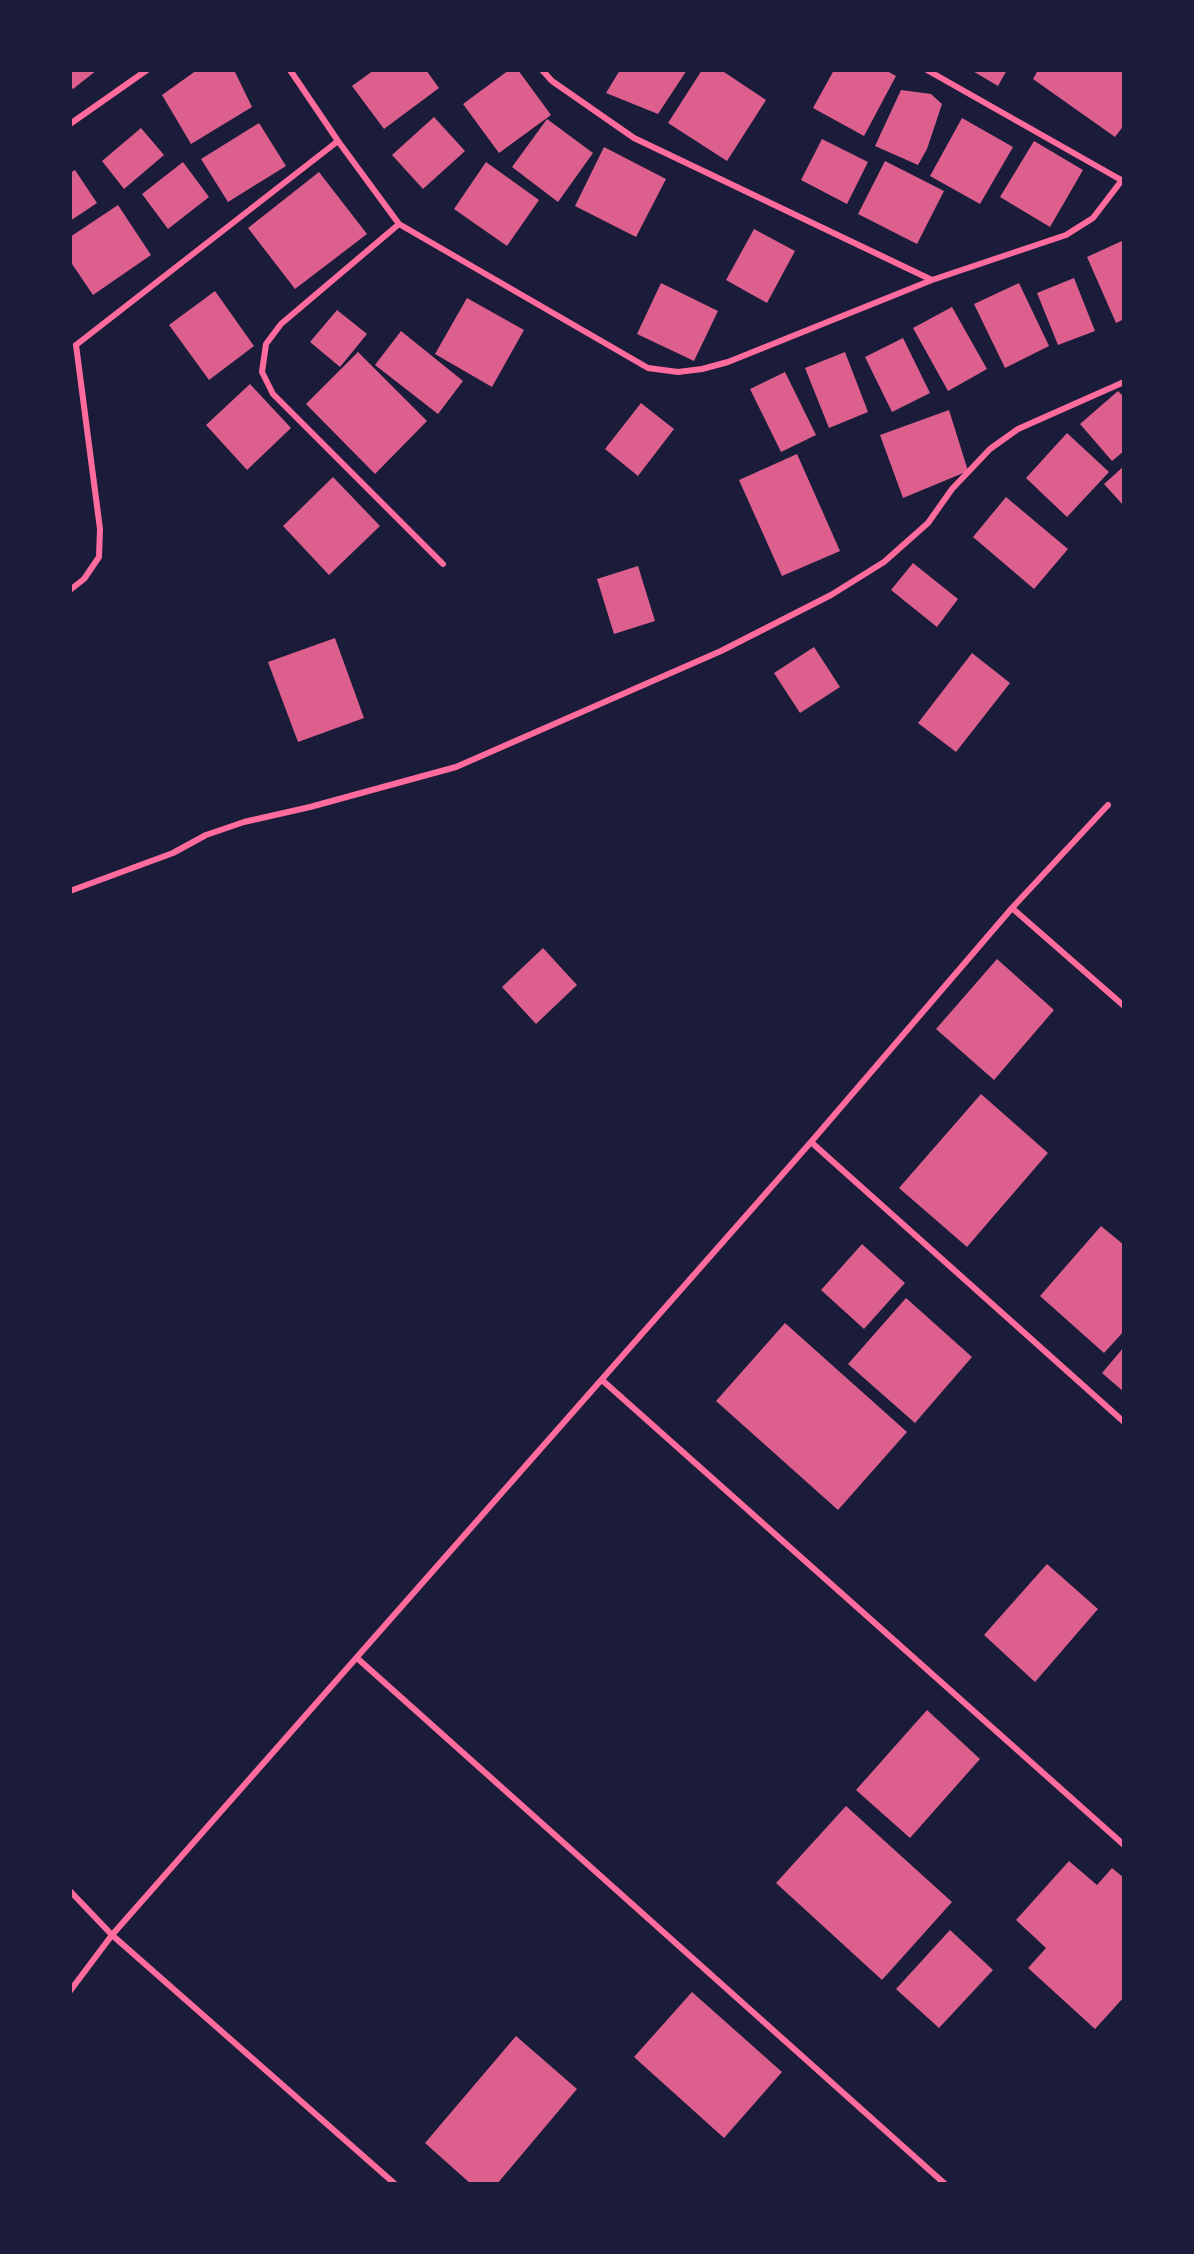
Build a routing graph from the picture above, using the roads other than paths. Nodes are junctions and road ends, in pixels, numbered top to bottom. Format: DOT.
graph roads {
  1 [pos="147,70"];
  2 [pos="290,70"];
  3 [pos="542,70"];
  4 [pos="927,70"];
  5 [pos="70,124"];
  6 [pos="338,141"];
  7 [pos="1123,180"];
  8 [pos="399,224"];
  9 [pos="932,280"];
  10 [pos="73,343"];
  11 [pos="1124,382"];
  12 [pos="443,564"];
  13 [pos="70,590"];
  14 [pos="1108,805"];
  15 [pos="70,891"];
  16 [pos="1012,908"];
  17 [pos="1124,1006"];
  18 [pos="811,1142"];
  19 [pos="602,1380"];
  20 [pos="1124,1422"];
  21 [pos="357,1659"];
  22 [pos="1124,1845"];
  23 [pos="70,1891"];
  24 [pos="112,1935"];
  25 [pos="70,1991"];
  26 [pos="395,2184"];
  27 [pos="945,2184"];
  1 -- 5 [label="street"];
  2 -- 6 [label="street"];
  3 -- 9 [label="street"];
  4 -- 7 [label="street"];
  6 -- 8 [label="street"];
  6 -- 10 [label="street"];
  7 -- 9 [label="street"];
  8 -- 9 [label="street"];
  8 -- 12 [label="street"];
  10 -- 13 [label="street"];
  11 -- 15 [label="street"];
  14 -- 16 [label="street"];
  16 -- 17 [label="street"];
  16 -- 18 [label="street"];
  18 -- 19 [label="street"];
  18 -- 20 [label="street"];
  19 -- 21 [label="street"];
  19 -- 22 [label="street"];
  21 -- 24 [label="street"];
  21 -- 27 [label="street"];
  23 -- 24 [label="street"];
  24 -- 25 [label="street"];
  24 -- 26 [label="street"];
}
